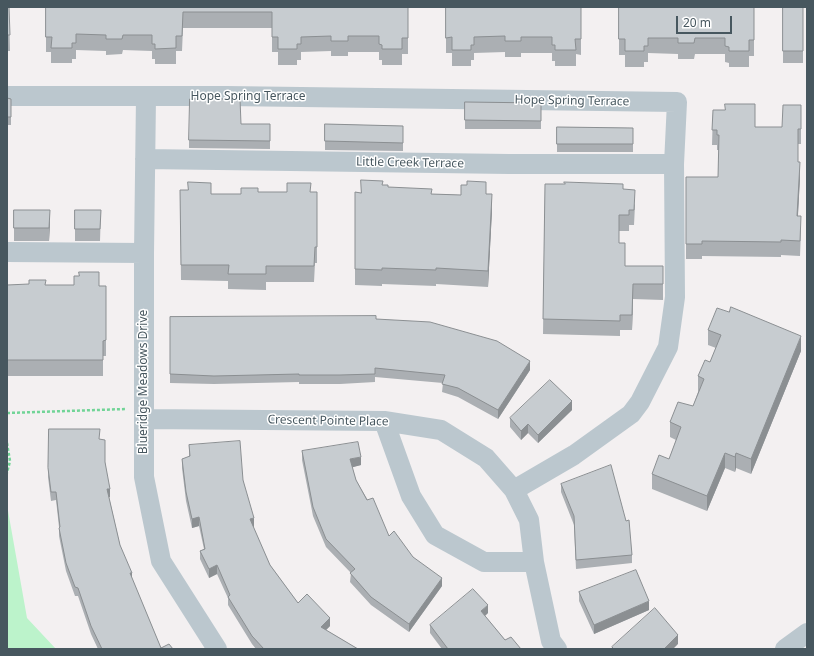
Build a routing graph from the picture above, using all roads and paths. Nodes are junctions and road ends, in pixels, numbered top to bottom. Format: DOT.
graph roads {
  1 [pos="7,96"];
  2 [pos="146,97"];
  3 [pos="145,159"];
  4 [pos="674,164"];
  5 [pos="7,252"];
  6 [pos="144,254"];
  7 [pos="7,413"];
  8 [pos="144,413"];
  9 [pos="384,421"];
  10 [pos="7,443"];
  11 [pos="7,473"];
  12 [pos="514,490"];
  13 [pos="534,562"];
  14 [pos="807,632"];
  15 [pos="218,649"];
  16 [pos="557,649"];
  17 [pos="785,649"];
  1 -- 2 [label="street, Hope Spring Terrace"];
  2 -- 3 [label="street, Blueridge Meadows Drive"];
  2 -- 4 [label="street, Hope Spring Terrace"];
  3 -- 4 [label="street, Little Creek Terrace"];
  3 -- 6 [label="street, Blueridge Meadows Drive"];
  4 -- 12 [label="street, Hope Spring Terrace"];
  5 -- 6 [label="street"];
  6 -- 8 [label="street, Blueridge Meadows Drive"];
  7 -- 8 [label="path"];
  8 -- 9 [label="street, Crescent Pointe Place"];
  8 -- 15 [label="street, Blueridge Meadows Drive"];
  9 -- 12 [label="street, Crescent Pointe Place"];
  9 -- 13 [label="street"];
  10 -- 11 [label="path"];
  12 -- 13 [label="street, Crescent Pointe Place"];
  13 -- 16 [label="street, Crescent Pointe Place"];
  14 -- 17 [label="street"];
}
